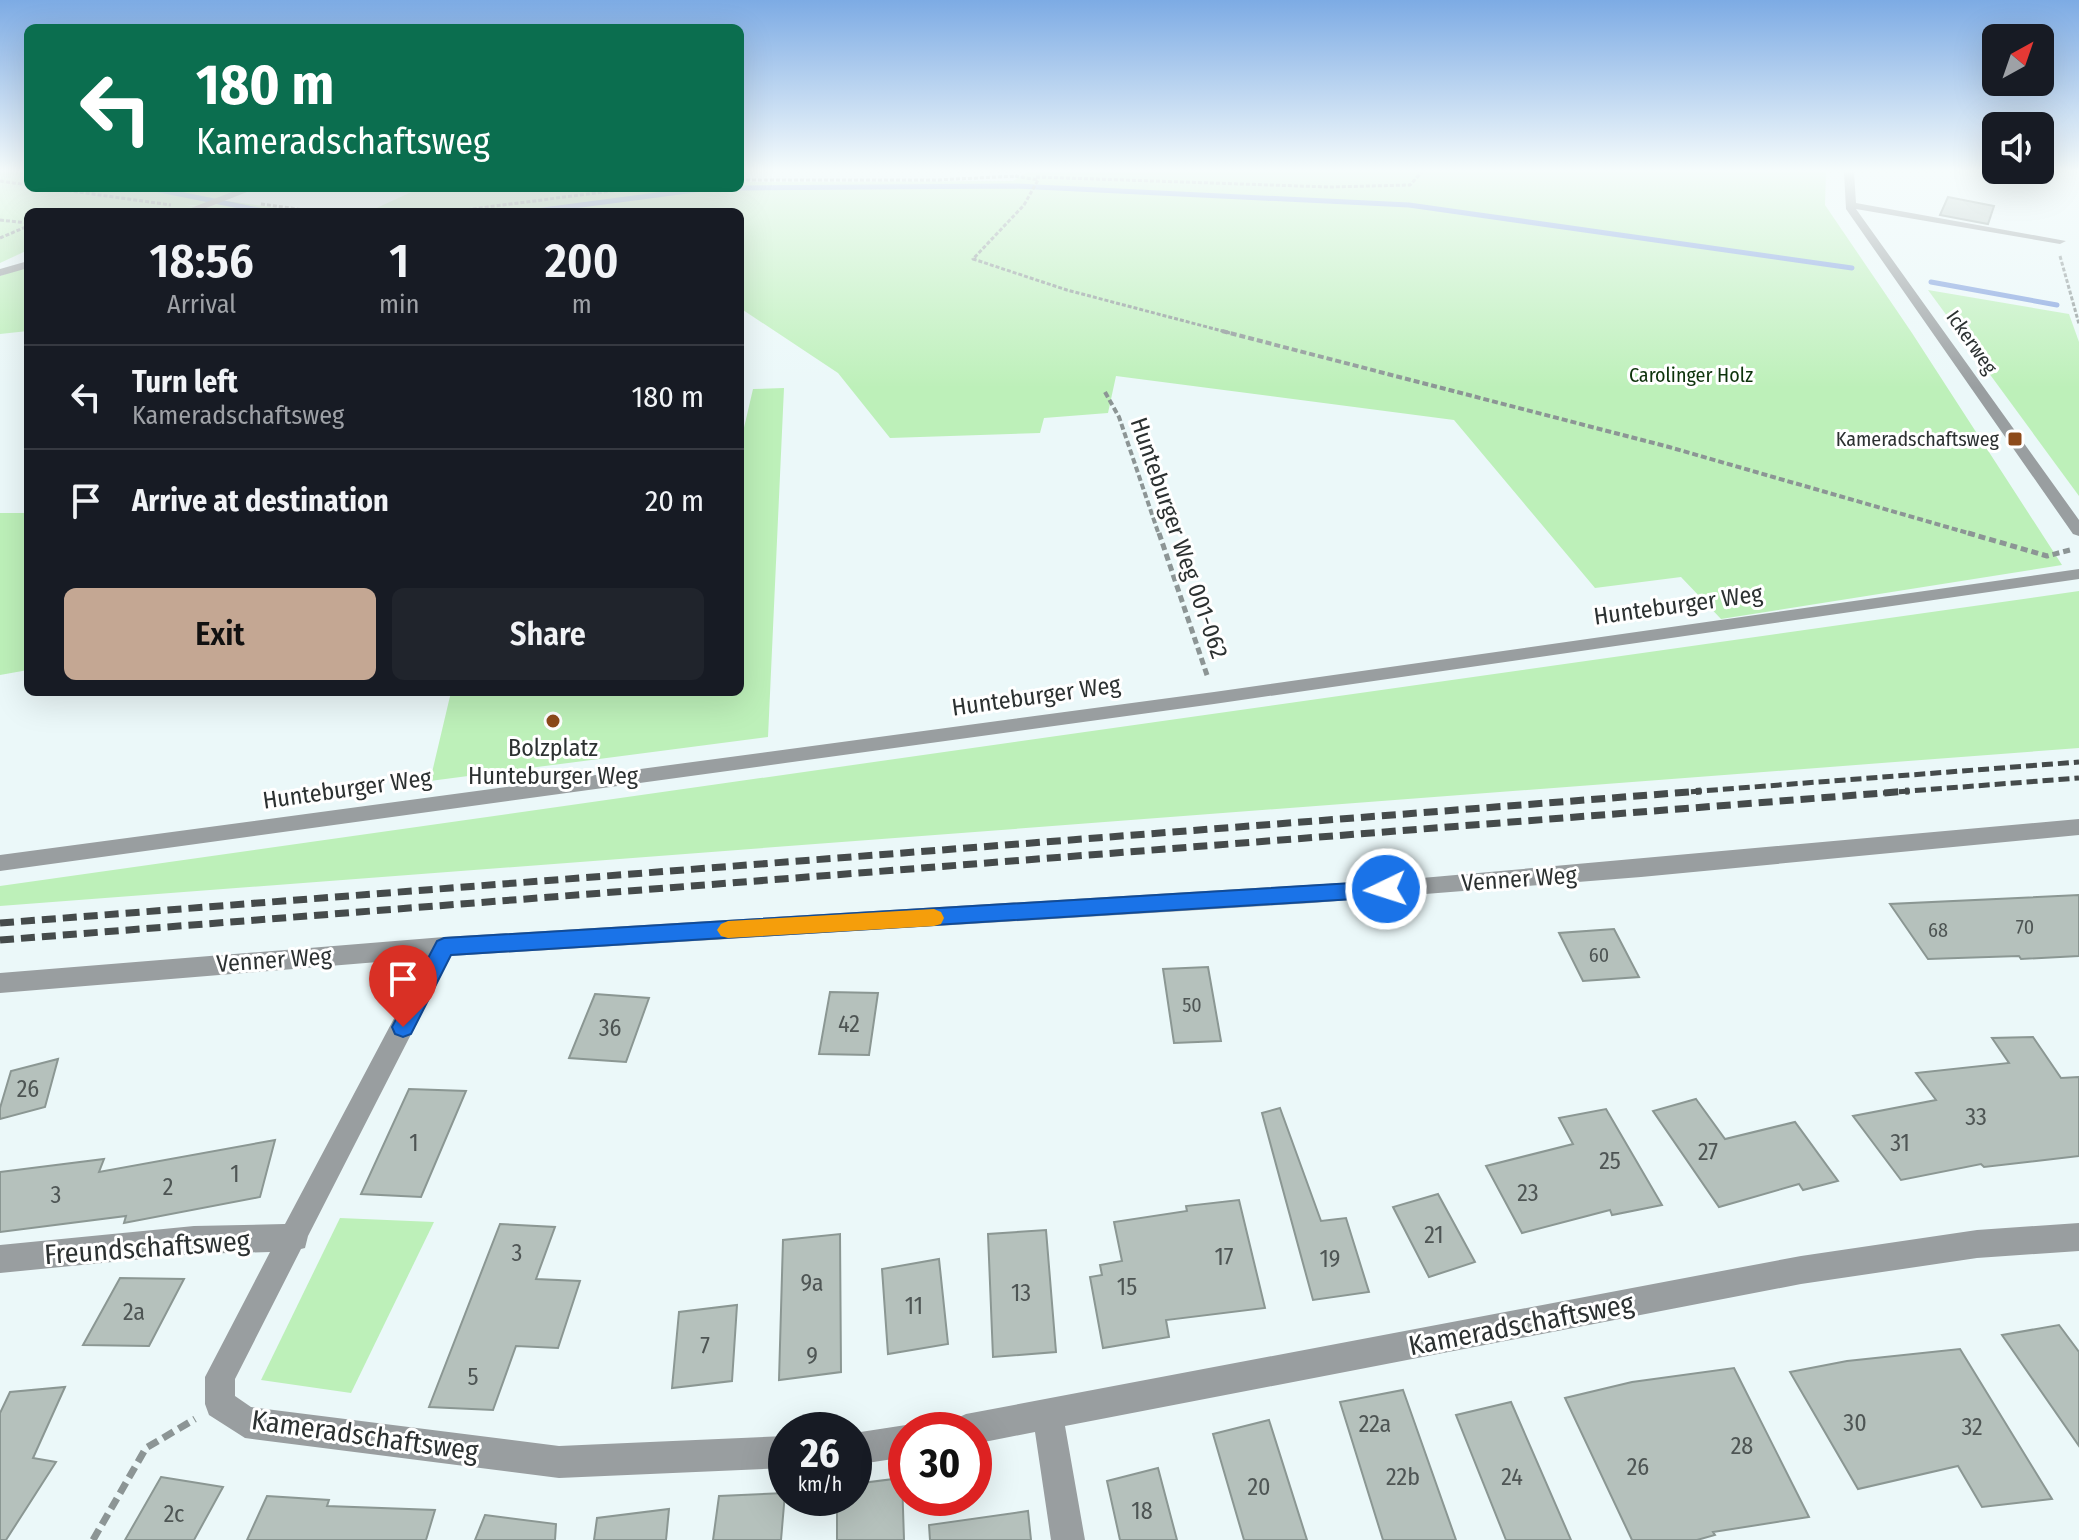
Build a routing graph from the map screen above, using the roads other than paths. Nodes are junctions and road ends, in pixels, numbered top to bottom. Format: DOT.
graph roads {
  1 [pos="1878,244"];
  2 [pos="24,265"];
  3 [pos="0,273"];
  4 [pos="2079,531"];
  5 [pos="2079,574"];
  6 [pos="2079,827"];
  7 [pos="0,863"];
  8 [pos="444,947"];
  9 [pos="0,983"];
  10 [pos="2079,1237"];
  11 [pos="295,1238"];
  12 [pos="0,1259"];
  13 [pos="1048,1415"];
  14 [pos="992,1425"];
  15 [pos="768,1453"];
  16 [pos="1068,1540"];
  1 -- 4 [label="street, Ickerweg"];
  2 -- 3 [label="street"];
  5 -- 7 [label="street, Hunteburger Weg"];
  6 -- 8 [label="street, Venner Weg"];
  8 -- 9 [label="street, Venner Weg"];
  8 -- 11 [label="street, Kameradschaftsweg"];
  10 -- 13 [label="street, Kameradschaftsweg"];
  11 -- 12 [label="street, Freundschaftsweg"];
  11 -- 15 [label="street, Kameradschaftsweg"];
  13 -- 14 [label="street, Kameradschaftsweg"];
  13 -- 16 [label="street"];
}
